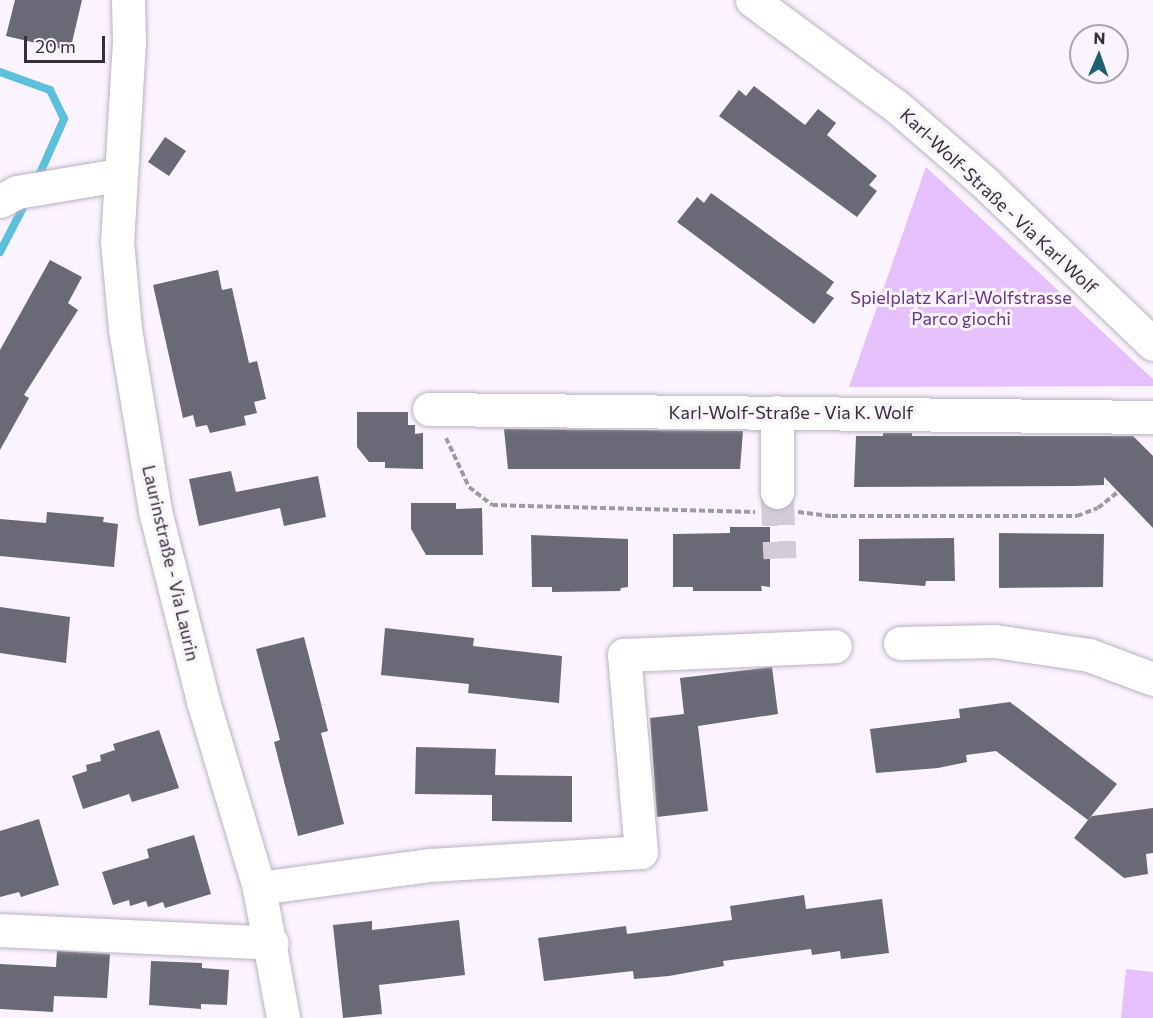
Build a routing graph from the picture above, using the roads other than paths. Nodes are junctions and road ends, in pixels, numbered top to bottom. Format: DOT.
graph roads {
  1 [pos="128,0"];
  2 [pos="752,0"];
  3 [pos="119,175"];
  4 [pos="9,196"];
  5 [pos="1153,344"];
  6 [pos="429,409"];
  7 [pos="777,412"];
  8 [pos="1153,417"];
  9 [pos="777,492"];
  10 [pos="900,643"];
  11 [pos="835,646"];
  12 [pos="1153,679"];
  13 [pos="259,888"];
  14 [pos="0,930"];
  15 [pos="272,943"];
  16 [pos="283,1018"];
  1 -- 3 [label="street, Laurinstraße - Via Laurin"];
  2 -- 5 [label="street, Karl-Wolf-Straße - Via Karl Wolf"];
  3 -- 4 [label="street"];
  3 -- 13 [label="street, Laurinstraße - Via Laurin"];
  6 -- 7 [label="street, Karl-Wolf-Straße - Via K. Wolf"];
  7 -- 8 [label="street, Karl-Wolf-Straße - Via K. Wolf"];
  7 -- 9 [label="street"];
  10 -- 12 [label="street"];
  11 -- 13 [label="street"];
  13 -- 15 [label="street, Laurinstraße - Via Laurin"];
  14 -- 15 [label="street"];
  15 -- 16 [label="street, Laurinstraße - Via Laurin"];
}
